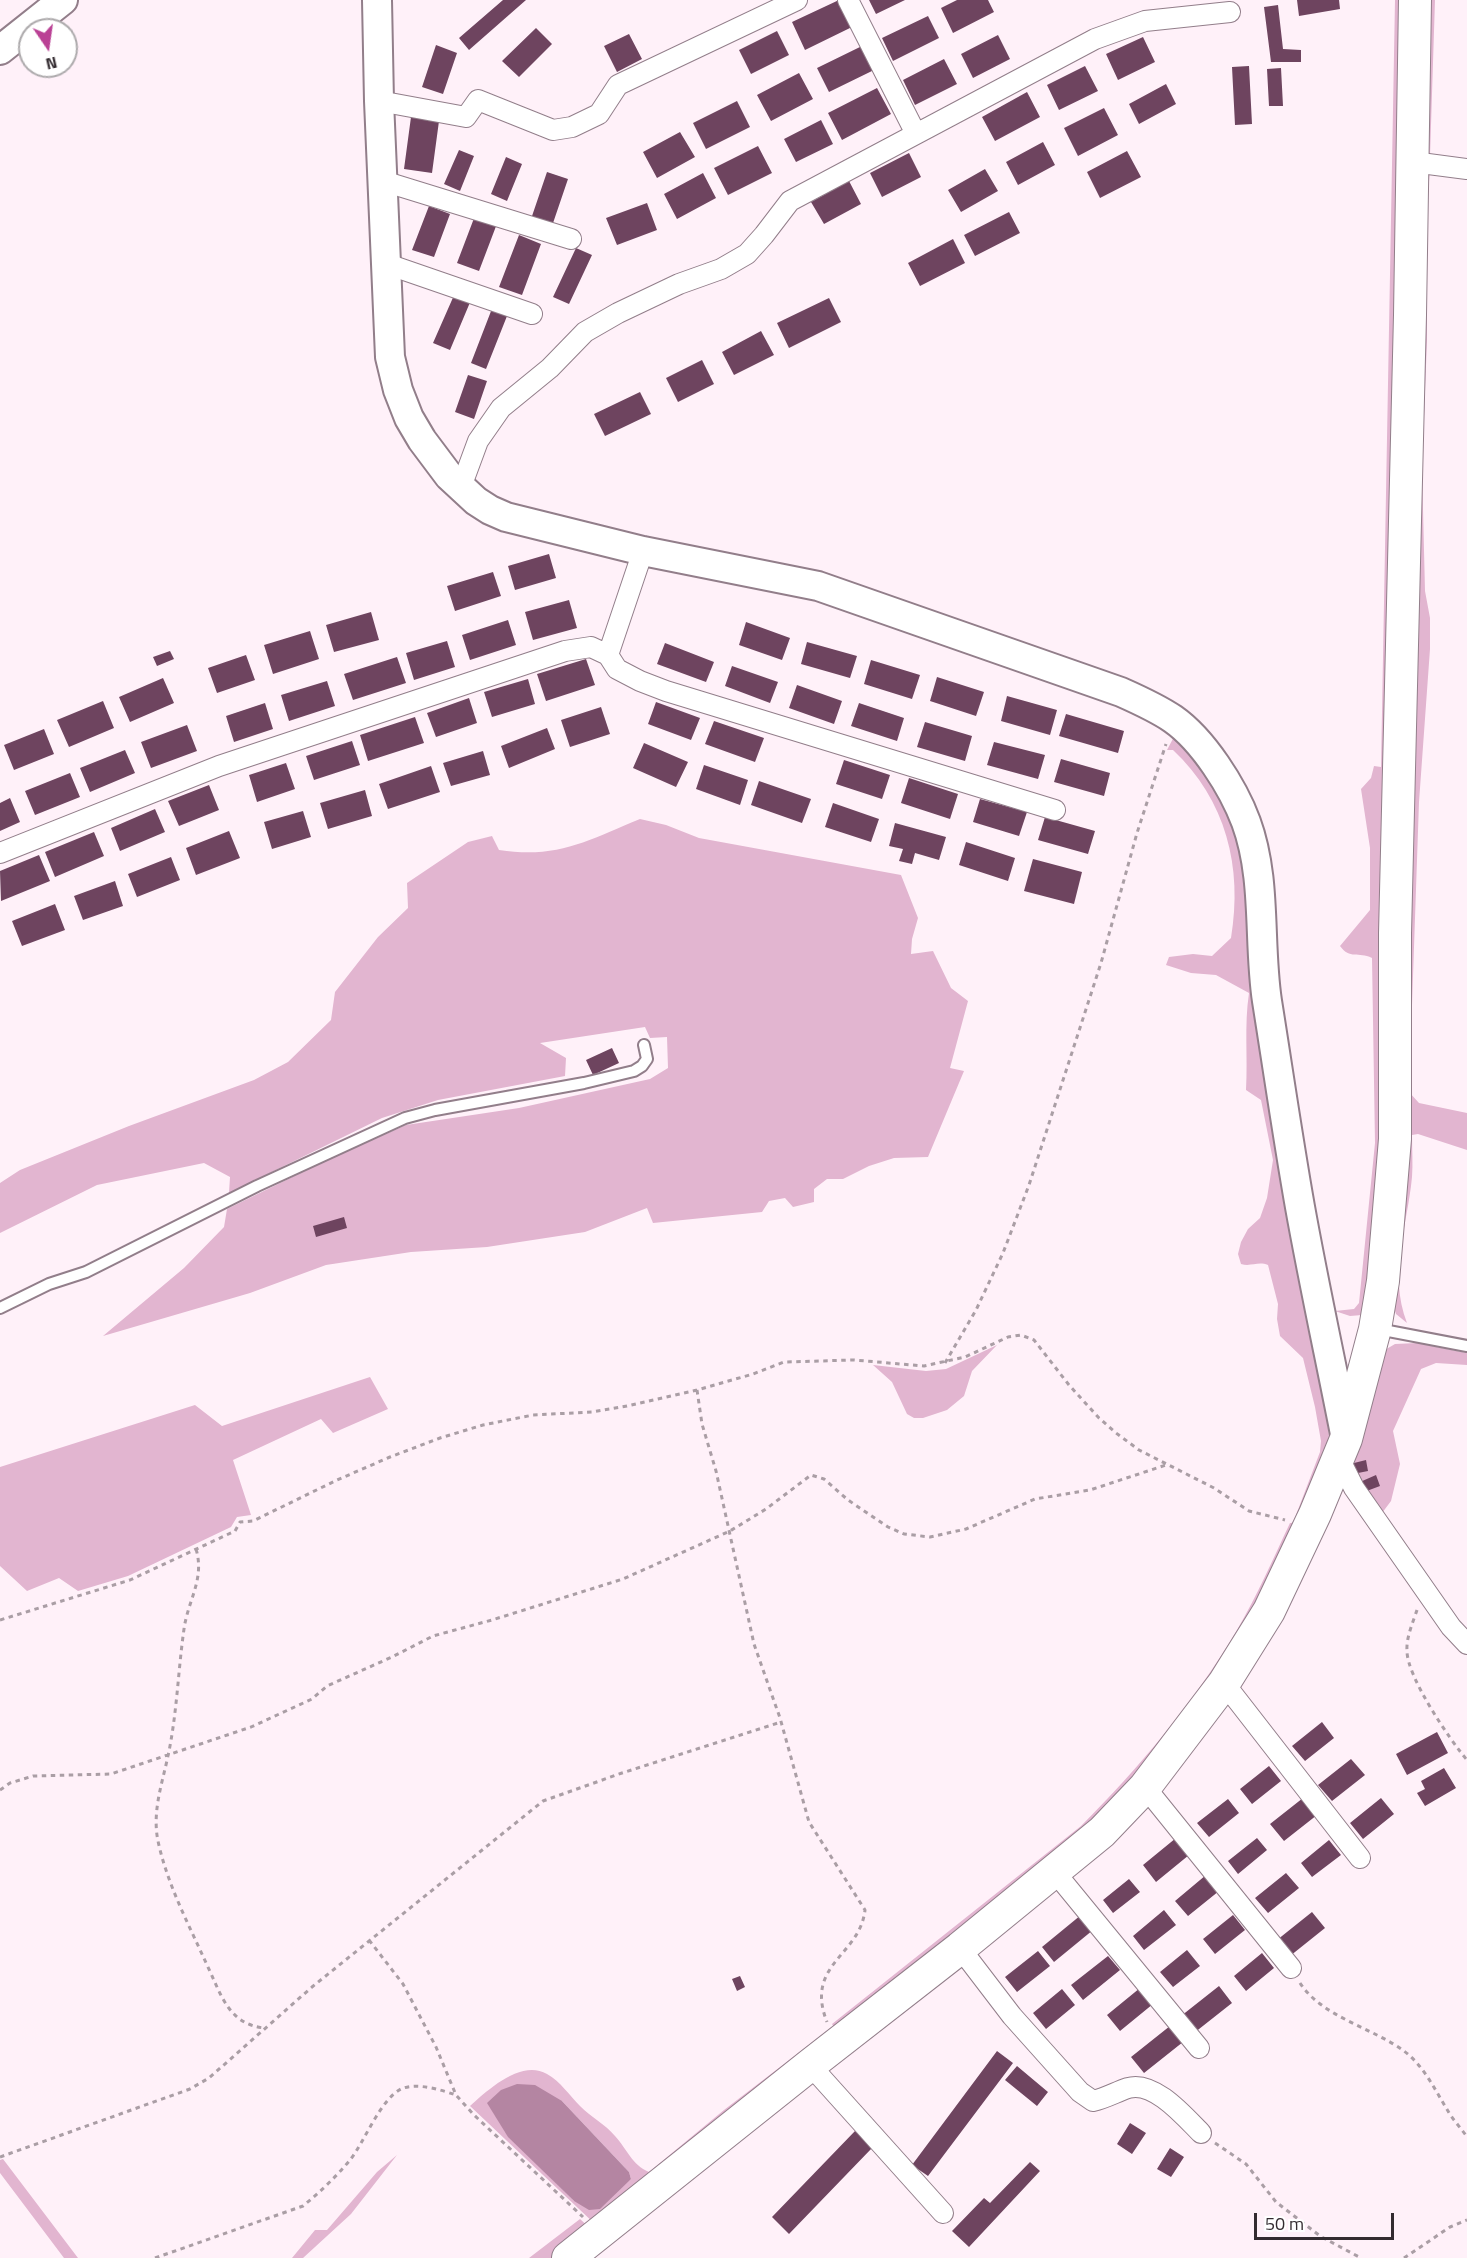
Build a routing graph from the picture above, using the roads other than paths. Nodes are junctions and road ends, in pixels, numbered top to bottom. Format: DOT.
graph roads {
  1 [pos="63,0"];
  2 [pos="377,0"];
  3 [pos="797,0"];
  4 [pos="848,0"];
  5 [pos="1415,0"];
  6 [pos="1230,12"];
  7 [pos="0,50"];
  8 [pos="379,101"];
  9 [pos="916,134"];
  10 [pos="1413,162"];
  11 [pos="1467,169"];
  12 [pos="383,181"];
  13 [pos="571,239"];
  14 [pos="387,264"];
  15 [pos="532,314"];
  16 [pos="461,487"];
  17 [pos="643,551"];
  18 [pos="608,656"];
  19 [pos="1055,810"];
  20 [pos="0,853"];
  21 [pos="644,1045"];
  22 [pos="0,1308"];
  23 [pos="1375,1329"];
  24 [pos="1467,1346"];
  25 [pos="1342,1448"];
  26 [pos="1467,1644"];
  27 [pos="1224,1683"];
  28 [pos="1145,1787"];
  29 [pos="1360,1858"];
  30 [pos="1054,1871"];
  31 [pos="960,1947"];
  32 [pos="1291,1968"];
  33 [pos="1199,2048"];
  34 [pos="810,2064"];
  35 [pos="1201,2133"];
  36 [pos="943,2213"];
  37 [pos="568,2258"];
  1 -- 7 [label="street"];
  2 -- 8 [label="street"];
  3 -- 8 [label="street"];
  4 -- 9 [label="street"];
  5 -- 10 [label="main road"];
  6 -- 9 [label="street"];
  8 -- 12 [label="street"];
  9 -- 16 [label="street"];
  10 -- 11 [label="street"];
  10 -- 23 [label="main road"];
  12 -- 13 [label="street"];
  12 -- 14 [label="street"];
  14 -- 15 [label="street"];
  14 -- 16 [label="street"];
  16 -- 17 [label="street"];
  17 -- 18 [label="street"];
  17 -- 25 [label="street"];
  18 -- 19 [label="street"];
  18 -- 20 [label="street"];
  21 -- 22 [label="lane"];
  23 -- 24 [label="lane"];
  23 -- 25 [label="main road"];
  25 -- 26 [label="street"];
  25 -- 27 [label="main road"];
  27 -- 28 [label="main road"];
  27 -- 29 [label="street"];
  28 -- 30 [label="main road"];
  28 -- 32 [label="street"];
  30 -- 31 [label="main road"];
  30 -- 33 [label="street"];
  31 -- 34 [label="main road"];
  31 -- 35 [label="street"];
  34 -- 36 [label="street"];
  34 -- 37 [label="main road"];
}
